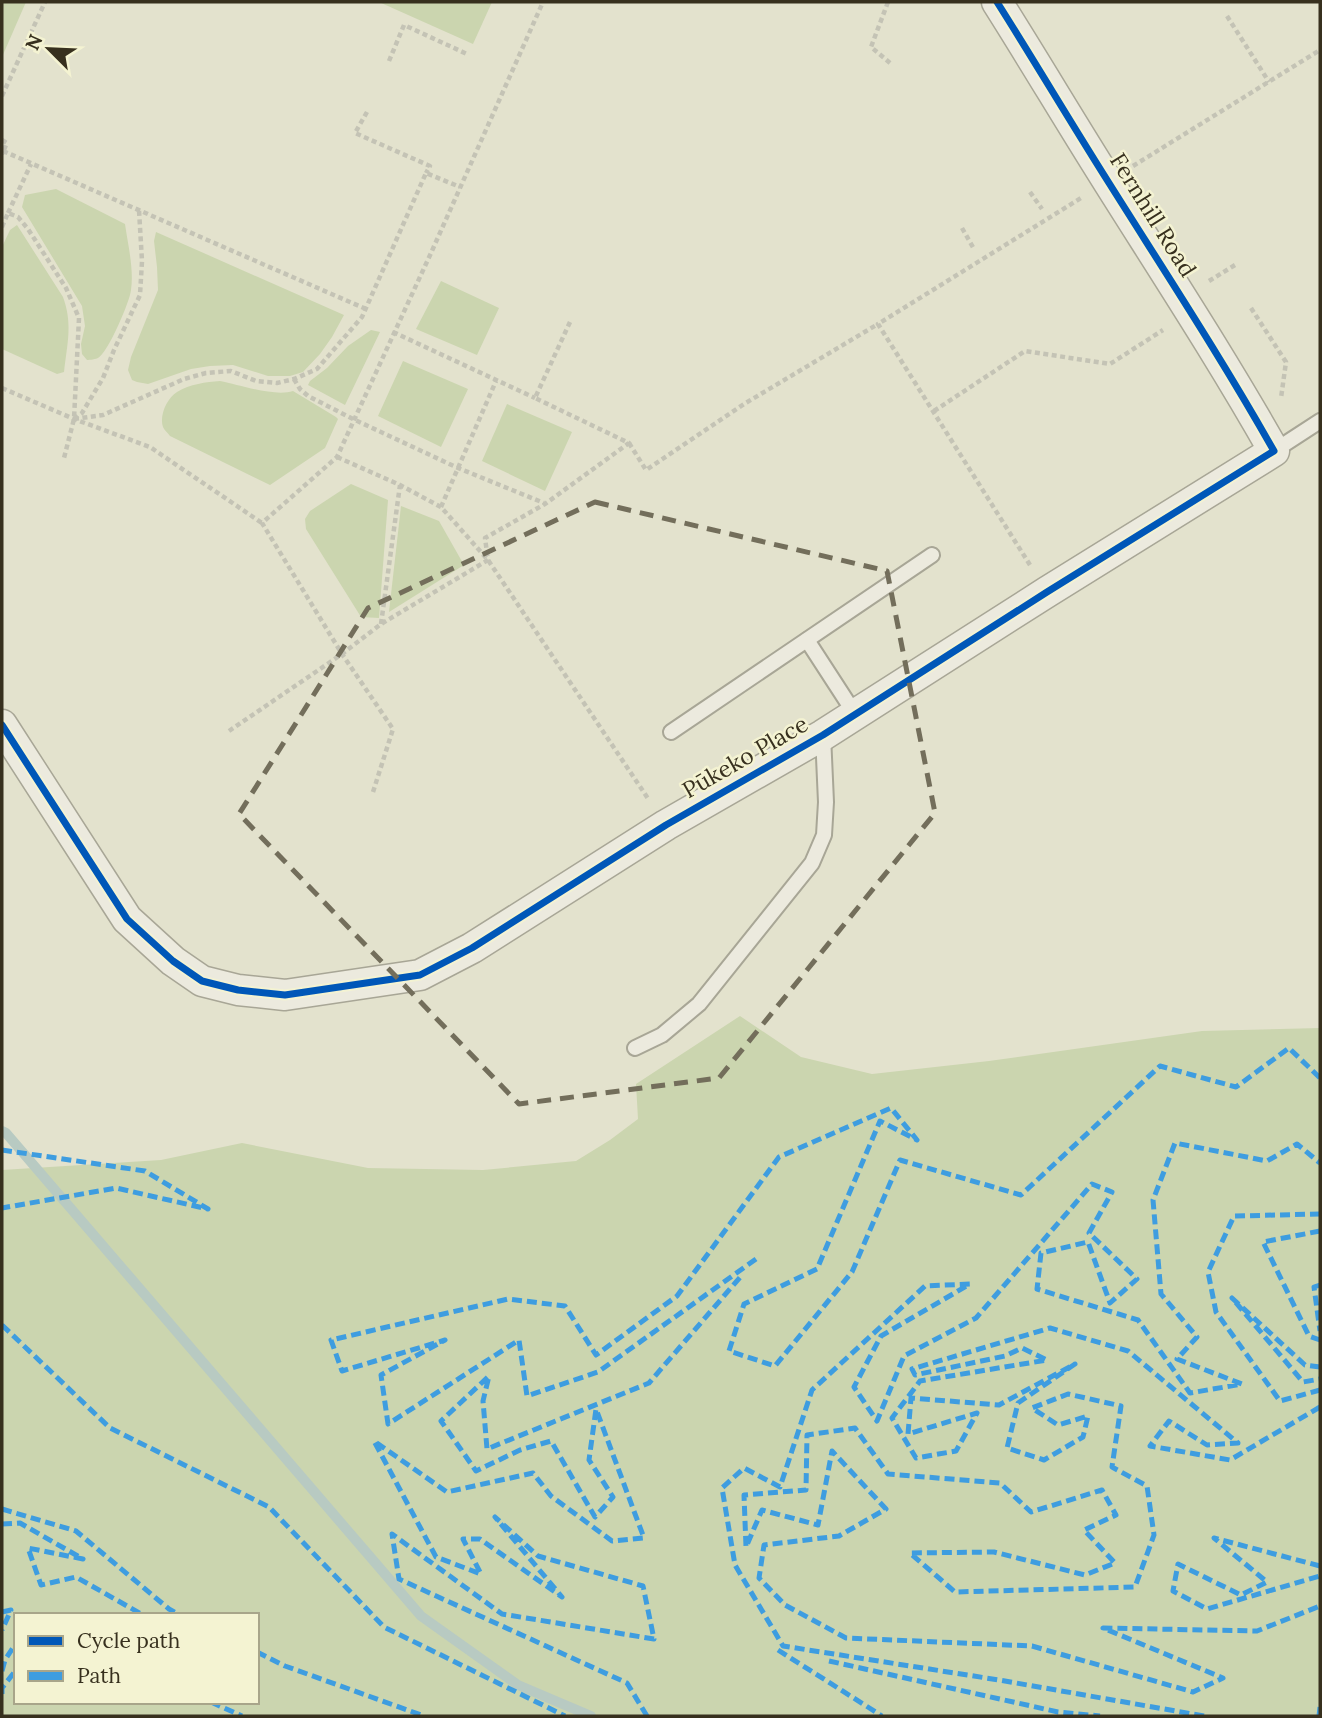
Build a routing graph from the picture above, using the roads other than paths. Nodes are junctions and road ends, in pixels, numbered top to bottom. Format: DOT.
graph roads {
  1 [pos="997,2"];
  2 [pos="1320,421"];
  3 [pos="1274,451"];
  4 [pos="932,555"];
  5 [pos="807,640"];
  6 [pos="855,714"];
  7 [pos="2,725"];
  8 [pos="671,732"];
  9 [pos="823,735"];
  10 [pos="635,1048"];
  1 -- 3 [label="street, Fernhill Road"];
  2 -- 3 [label="lane, Pūkeko Place"];
  3 -- 6 [label="street, Pūkeko Place"];
  4 -- 5 [label="lane"];
  5 -- 6 [label="lane"];
  5 -- 8 [label="lane"];
  6 -- 9 [label="street, Pūkeko Place"];
  7 -- 9 [label="street, Pūkeko Place"];
  9 -- 10 [label="lane"];
}
